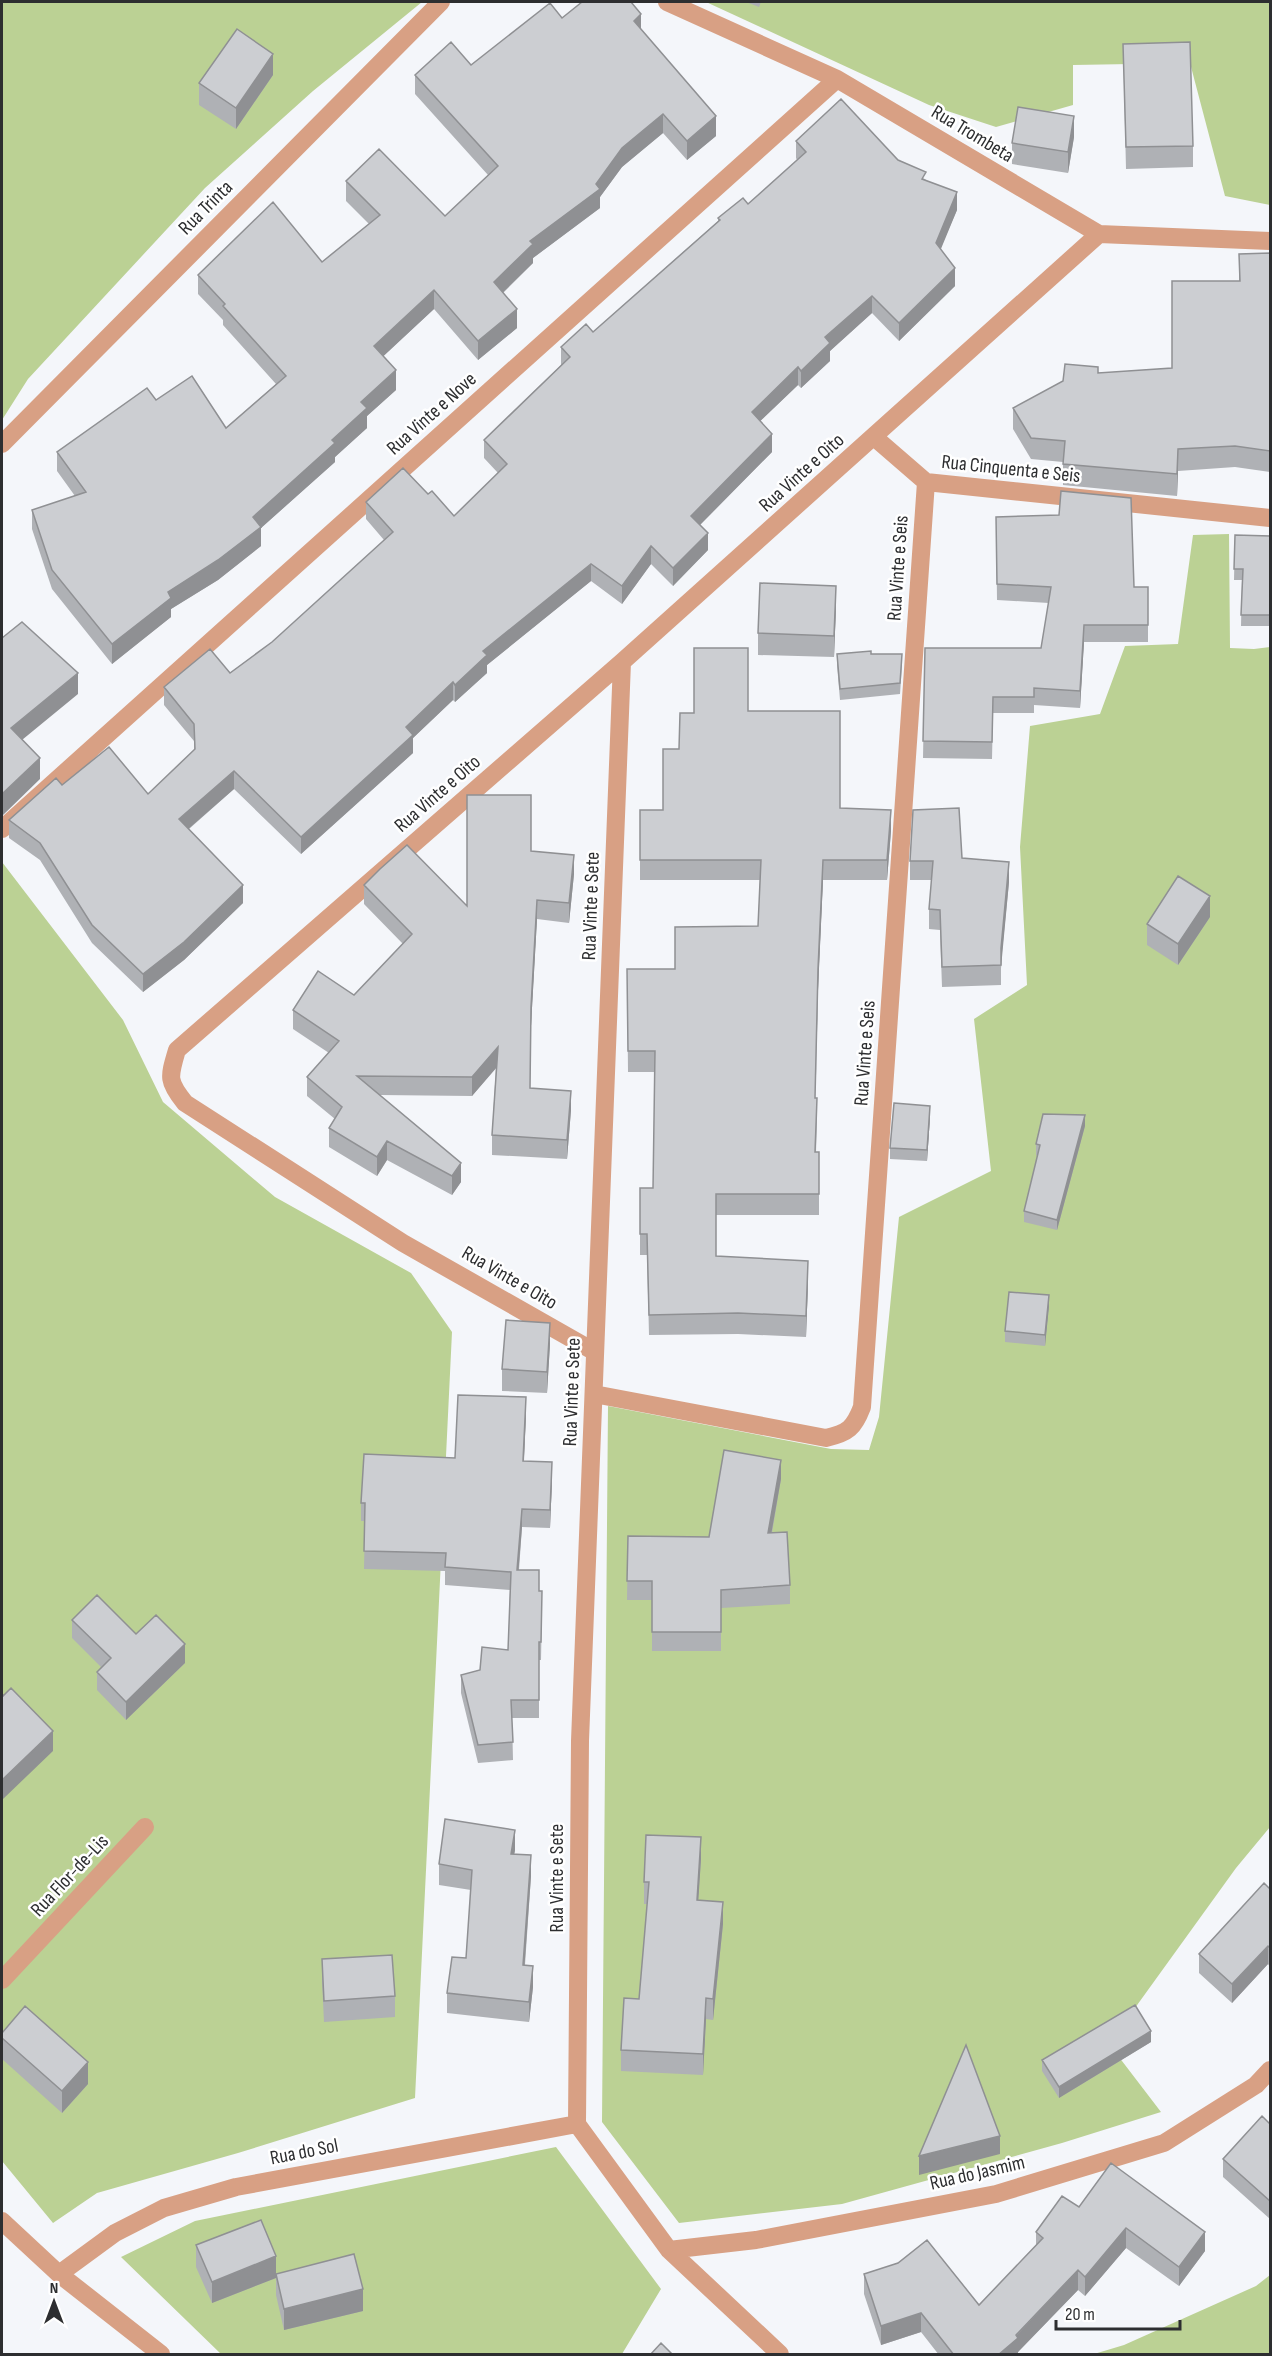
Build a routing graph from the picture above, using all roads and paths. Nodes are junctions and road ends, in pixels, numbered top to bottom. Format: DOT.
graph roads {
  1 [pos="441,2"];
  2 [pos="667,2"];
  3 [pos="837,79"];
  4 [pos="1099,234"];
  5 [pos="1270,241"];
  6 [pos="874,437"];
  7 [pos="2,444"];
  8 [pos="926,482"];
  9 [pos="1270,518"];
  10 [pos="622,662"];
  11 [pos="2,829"];
  12 [pos="595,1352"];
  13 [pos="594,1394"];
  14 [pos="145,1827"];
  15 [pos="2,1980"];
  16 [pos="1270,2070"];
  17 [pos="578,2124"];
  18 [pos="2,2222"];
  19 [pos="669,2250"];
  20 [pos="59,2274"];
  21 [pos="140,2346"];
  22 [pos="161,2355"];
  23 [pos="780,2355"];
  1 -- 7 [label="street, Rua Trinta"];
  2 -- 3 [label="street, Rua Trombeta"];
  3 -- 4 [label="street, Rua Trombeta"];
  3 -- 11 [label="street, Rua Vinte e Nove"];
  4 -- 5 [label="street, Rua Trombeta"];
  4 -- 6 [label="street, Rua Vinte e Oito"];
  6 -- 8 [label="street"];
  6 -- 10 [label="street, Rua Vinte e Oito"];
  8 -- 9 [label="street, Rua Cinquenta e Seis"];
  8 -- 13 [label="street, Rua Vinte e Seis"];
  10 -- 12 [label="street, Rua Vinte e Sete"];
  10 -- 12 [label="street, Rua Vinte e Oito"];
  12 -- 13 [label="street, Rua Vinte e Sete"];
  13 -- 17 [label="street, Rua Vinte e Sete"];
  14 -- 15 [label="street, Rua Flor-de-Lis"];
  16 -- 19 [label="street, Rua do Jasmim"];
  17 -- 19 [label="street"];
  17 -- 20 [label="street, Rua do Sol"];
  18 -- 20 [label="street"];
  19 -- 23 [label="street"];
  20 -- 21 [label="street"];
  21 -- 22 [label="street"];
}
